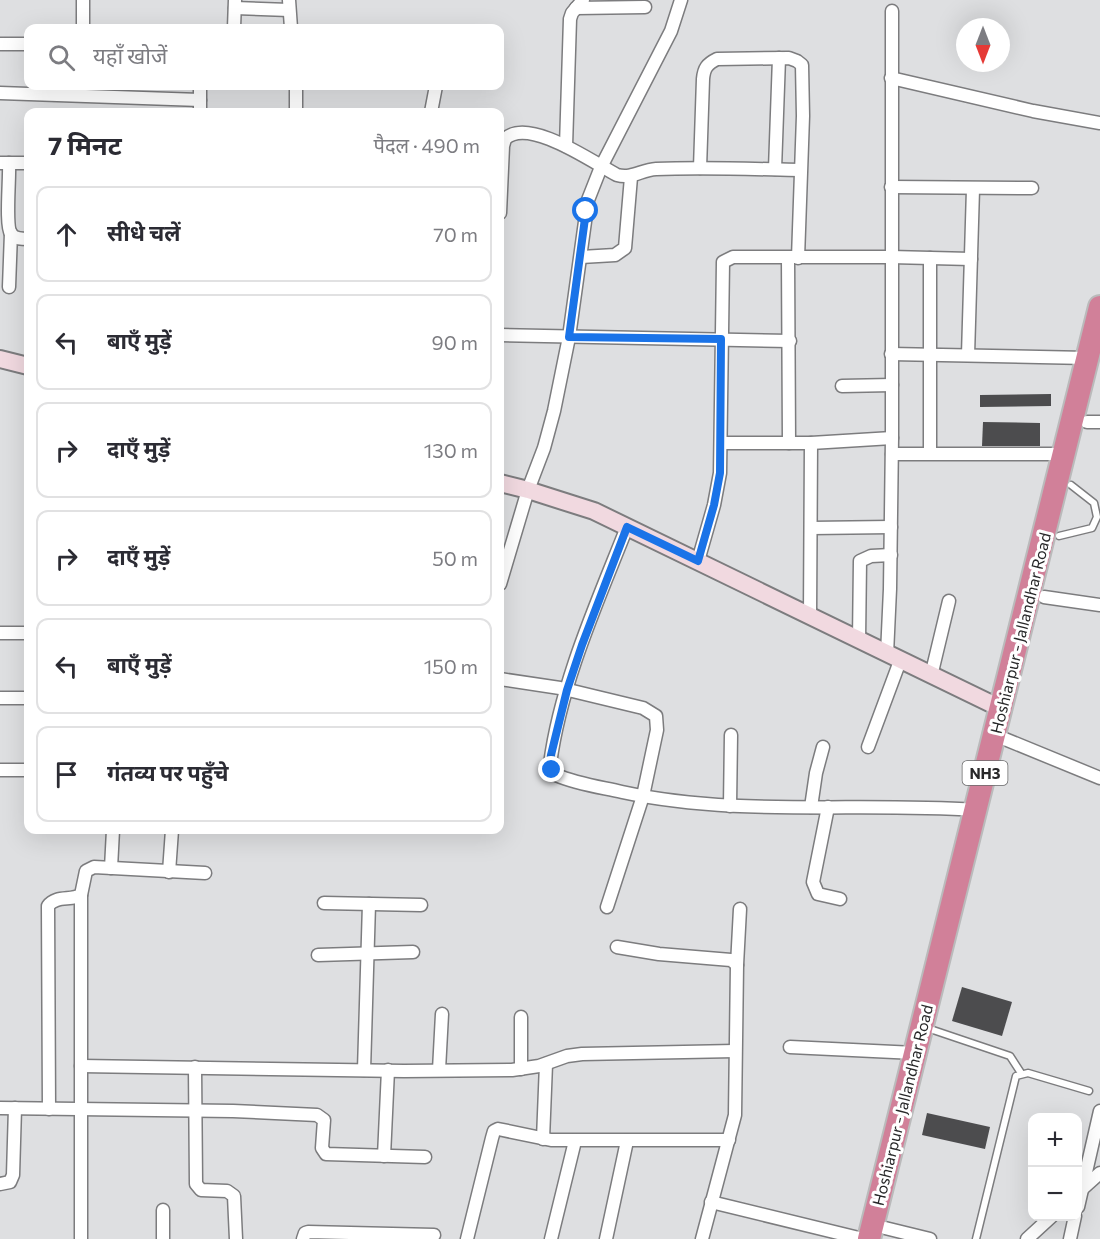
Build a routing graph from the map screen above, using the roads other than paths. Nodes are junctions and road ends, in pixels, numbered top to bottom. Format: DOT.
graph roads {
  1 [pos="83,0"];
  2 [pos="681,0"];
  3 [pos="235,4"];
  4 [pos="579,4"];
  5 [pos="289,5"];
  6 [pos="645,7"];
  7 [pos="892,11"];
  8 [pos="83,24"];
  9 [pos="234,24"];
  10 [pos="291,24"];
  11 [pos="0,44"];
  12 [pos="24,44"];
  13 [pos="779,58"];
  14 [pos="891,78"];
  15 [pos="200,90"];
  16 [pos="296,90"];
  17 [pos="435,90"];
  18 [pos="84,91"];
  19 [pos="0,93"];
  20 [pos="200,106"];
  21 [pos="296,108"];
  22 [pos="432,108"];
  23 [pos="1100,123"];
  24 [pos="504,143"];
  25 [pos="566,146"];
  26 [pos="5,163"];
  27 [pos="24,163"];
  28 [pos="601,167"];
  29 [pos="700,168"];
  30 [pos="775,169"];
  31 [pos="800,170"];
  32 [pos="631,177"];
  33 [pos="891,187"];
  34 [pos="973,189"];
  35 [pos="1032,189"];
  36 [pos="11,233"];
  37 [pos="24,239"];
  38 [pos="581,257"];
  39 [pos="891,257"];
  40 [pos="793,258"];
  41 [pos="930,258"];
  42 [pos="971,259"];
  43 [pos="9,287"];
  44 [pos="1100,307"];
  45 [pos="504,335"];
  46 [pos="569,337"];
  47 [pos="721,339"];
  48 [pos="790,341"];
  49 [pos="891,354"];
  50 [pos="930,355"];
  51 [pos="969,356"];
  52 [pos="0,358"];
  53 [pos="1094,362"];
  54 [pos="24,365"];
  55 [pos="892,384"];
  56 [pos="842,386"];
  57 [pos="1093,422"];
  58 [pos="892,438"];
  59 [pos="789,442"];
  60 [pos="811,442"];
  61 [pos="721,443"];
  62 [pos="930,453"];
  63 [pos="892,454"];
  64 [pos="1064,454"];
  65 [pos="504,484"];
  66 [pos="1071,485"];
  67 [pos="528,490"];
  68 [pos="627,527"];
  69 [pos="891,527"];
  70 [pos="811,528"];
  71 [pos="1059,536"];
  72 [pos="891,555"];
  73 [pos="698,561"];
  74 [pos="504,571"];
  75 [pos="1044,597"];
  76 [pos="949,601"];
  77 [pos="1100,605"];
  78 [pos="810,616"];
  79 [pos="0,633"];
  80 [pos="24,633"];
  81 [pos="860,640"];
  82 [pos="894,657"];
  83 [pos="932,676"];
  84 [pos="504,680"];
  85 [pos="1014,686"];
  86 [pos="567,690"];
  87 [pos="0,698"];
  88 [pos="24,698"];
  89 [pos="1002,709"];
  90 [pos="731,735"];
  91 [pos="1002,738"];
  92 [pos="823,747"];
  93 [pos="868,747"];
  94 [pos="24,770"];
  95 [pos="0,771"];
  96 [pos="1100,778"];
  97 [pos="643,796"];
  98 [pos="730,806"];
  99 [pos="812,807"];
  100 [pos="828,807"];
  101 [pos="975,810"];
  102 [pos="113,834"];
  103 [pos="172,834"];
  104 [pos="111,868"];
  105 [pos="169,872"];
  106 [pos="205,873"];
  107 [pos="81,895"];
  108 [pos="840,899"];
  109 [pos="324,903"];
  110 [pos="369,904"];
  111 [pos="422,905"];
  112 [pos="607,907"];
  113 [pos="740,909"];
  114 [pos="617,947"];
  115 [pos="413,952"];
  116 [pos="318,955"];
  117 [pos="368,955"];
  118 [pos="737,965"];
  119 [pos="442,1014"];
  120 [pos="521,1017"];
  121 [pos="933,1030"];
  122 [pos="790,1047"];
  123 [pos="735,1051"];
  124 [pos="915,1053"];
  125 [pos="546,1064"];
  126 [pos="81,1066"];
  127 [pos="195,1067"];
  128 [pos="521,1069"];
  129 [pos="364,1070"];
  130 [pos="388,1070"];
  131 [pos="440,1070"];
  132 [pos="1021,1073"];
  133 [pos="1089,1091"];
  134 [pos="0,1108"];
  135 [pos="15,1108"];
  136 [pos="49,1109"];
  137 [pos="81,1110"];
  138 [pos="197,1111"];
  139 [pos="1100,1111"];
  140 [pos="543,1139"];
  141 [pos="729,1140"];
  142 [pos="575,1141"];
  143 [pos="627,1141"];
  144 [pos="384,1156"];
  145 [pos="425,1157"];
  146 [pos="1100,1173"];
  147 [pos="1082,1183"];
  148 [pos="0,1184"];
  149 [pos="1082,1189"];
  150 [pos="711,1202"];
  151 [pos="163,1210"];
  152 [pos="1047,1221"];
  153 [pos="1074,1221"];
  154 [pos="434,1235"];
  155 [pos="879,1235"];
  156 [pos="395,1236"];
  157 [pos="81,1239"];
  158 [pos="163,1239"];
  159 [pos="236,1239"];
  160 [pos="303,1239"];
  161 [pos="467,1239"];
  162 [pos="552,1239"];
  163 [pos="606,1239"];
  164 [pos="702,1239"];
  165 [pos="863,1239"];
  166 [pos="930,1239"];
  167 [pos="976,1239"];
  168 [pos="1027,1239"];
  169 [pos="1070,1239"];
  1 -- 8 [label="street"];
  2 -- 28 [label="street"];
  3 -- 5 [label="street"];
  3 -- 9 [label="street"];
  4 -- 6 [label="street"];
  4 -- 25 [label="street"];
  5 -- 10 [label="street"];
  7 -- 14 [label="street"];
  11 -- 12 [label="street"];
  13 -- 29 [label="street"];
  13 -- 30 [label="street"];
  13 -- 31 [label="street"];
  14 -- 23 [label="street"];
  14 -- 33 [label="street"];
  15 -- 20 [label="street"];
  16 -- 21 [label="street"];
  17 -- 22 [label="street"];
  18 -- 19 [label="street"];
  18 -- 20 [label="street"];
  24 -- 25 [label="street"];
  25 -- 28 [label="street"];
  26 -- 27 [label="street"];
  26 -- 36 [label="street"];
  28 -- 32 [label="street"];
  28 -- 38 [label="street"];
  29 -- 30 [label="street"];
  29 -- 32 [label="street"];
  30 -- 31 [label="street"];
  31 -- 40 [label="street"];
  32 -- 38 [label="street"];
  33 -- 34 [label="street"];
  33 -- 39 [label="street"];
  34 -- 35 [label="street"];
  34 -- 42 [label="street"];
  36 -- 37 [label="street"];
  36 -- 43 [label="street"];
  38 -- 46 [label="street"];
  39 -- 40 [label="street"];
  39 -- 41 [label="street"];
  39 -- 49 [label="street"];
  40 -- 47 [label="street"];
  40 -- 48 [label="street"];
  41 -- 42 [label="street"];
  41 -- 50 [label="street"];
  42 -- 51 [label="street"];
  44 -- 53 [label="highway, Hoshiarpur - Jallandhar Road / NH3"];
  45 -- 46 [label="street"];
  46 -- 47 [label="street"];
  46 -- 67 [label="street"];
  47 -- 48 [label="street"];
  47 -- 61 [label="street"];
  48 -- 59 [label="street"];
  49 -- 50 [label="street"];
  49 -- 55 [label="street"];
  50 -- 51 [label="street"];
  50 -- 62 [label="street"];
  51 -- 53 [label="street"];
  52 -- 54 [label="street"];
  53 -- 57 [label="highway, Hoshiarpur - Jallandhar Road / NH3"];
  53 -- 64 [label="highway, Hoshiarpur - Jallandhar Road / NH3"];
  55 -- 56 [label="street"];
  55 -- 58 [label="street"];
  57 -- 66 [label="highway, Hoshiarpur - Jallandhar Road / NH3"];
  58 -- 60 [label="street"];
  58 -- 63 [label="street"];
  59 -- 60 [label="street"];
  59 -- 61 [label="street"];
  60 -- 70 [label="street"];
  61 -- 73 [label="street"];
  62 -- 63 [label="street"];
  62 -- 64 [label="street"];
  63 -- 69 [label="street"];
  64 -- 85 [label="highway, Hoshiarpur - Jallandhar Road / NH3"];
  65 -- 67 [label="street"];
  66 -- 71 [label="highway, Hoshiarpur - Jallandhar Road / NH3"];
  66 -- 71 [label="lane"];
  67 -- 68 [label="street"];
  67 -- 74 [label="street"];
  68 -- 73 [label="street"];
  68 -- 86 [label="street"];
  69 -- 70 [label="street"];
  69 -- 72 [label="street"];
  70 -- 78 [label="street"];
  71 -- 75 [label="highway, Hoshiarpur - Jallandhar Road / NH3"];
  72 -- 81 [label="street"];
  72 -- 82 [label="street"];
  73 -- 78 [label="street"];
  75 -- 77 [label="street"];
  75 -- 85 [label="highway, Hoshiarpur - Jallandhar Road / NH3"];
  76 -- 83 [label="street"];
  78 -- 81 [label="street"];
  79 -- 80 [label="street"];
  81 -- 82 [label="street"];
  82 -- 83 [label="street"];
  82 -- 93 [label="street"];
  83 -- 89 [label="street"];
  84 -- 86 [label="street"];
  85 -- 89 [label="highway, Hoshiarpur - Jallandhar Road / NH3"];
  85 -- 91 [label="highway, Hoshiarpur - Jallandhar Road / NH3"];
  86 -- 97 [label="street"];
  86 -- 97 [label="street"];
  87 -- 88 [label="street"];
  89 -- 91 [label="highway, Hoshiarpur - Jallandhar Road / NH3"];
  90 -- 98 [label="street"];
  91 -- 96 [label="street"];
  91 -- 101 [label="highway, Hoshiarpur - Jallandhar Road / NH3"];
  91 -- 121 [label="highway, Hoshiarpur - Jallandhar Road / NH3"];
  92 -- 99 [label="street"];
  94 -- 95 [label="street"];
  97 -- 98 [label="street"];
  97 -- 112 [label="street"];
  98 -- 99 [label="street"];
  99 -- 100 [label="street"];
  100 -- 101 [label="street"];
  100 -- 108 [label="street"];
  101 -- 124 [label="highway, Hoshiarpur - Jallandhar Road / NH3"];
  102 -- 104 [label="street"];
  103 -- 105 [label="street"];
  104 -- 105 [label="street"];
  104 -- 107 [label="street"];
  105 -- 106 [label="street"];
  107 -- 126 [label="street"];
  107 -- 136 [label="street"];
  109 -- 110 [label="street"];
  110 -- 111 [label="street"];
  110 -- 117 [label="street"];
  113 -- 118 [label="street"];
  114 -- 118 [label="street"];
  115 -- 117 [label="street"];
  116 -- 117 [label="street"];
  117 -- 129 [label="street"];
  118 -- 123 [label="street"];
  119 -- 131 [label="street"];
  120 -- 128 [label="street"];
  121 -- 132 [label="lane"];
  121 -- 155 [label="highway, Hoshiarpur - Jallandhar Road / NH3"];
  122 -- 124 [label="street"];
  123 -- 125 [label="street"];
  123 -- 141 [label="street"];
  124 -- 155 [label="highway, Hoshiarpur - Jallandhar Road / NH3"];
  125 -- 128 [label="street"];
  125 -- 140 [label="street"];
  126 -- 127 [label="street"];
  126 -- 137 [label="street"];
  127 -- 129 [label="street"];
  127 -- 138 [label="street"];
  128 -- 131 [label="street"];
  129 -- 130 [label="street"];
  130 -- 131 [label="street"];
  130 -- 144 [label="street"];
  132 -- 133 [label="lane"];
  132 -- 167 [label="lane"];
  134 -- 135 [label="street"];
  135 -- 136 [label="street"];
  135 -- 148 [label="street"];
  136 -- 137 [label="street"];
  137 -- 138 [label="street"];
  137 -- 157 [label="street"];
  138 -- 144 [label="street"];
  138 -- 159 [label="street"];
  139 -- 147 [label="street"];
  140 -- 142 [label="street"];
  140 -- 161 [label="street"];
  141 -- 143 [label="street"];
  141 -- 150 [label="street"];
  142 -- 143 [label="street"];
  142 -- 162 [label="street"];
  143 -- 163 [label="street"];
  144 -- 145 [label="street"];
  146 -- 149 [label="street"];
  150 -- 164 [label="street"];
  150 -- 165 [label="street"];
  151 -- 158 [label="street"];
  152 -- 168 [label="street"];
  153 -- 169 [label="street"];
  154 -- 156 [label="street"];
  155 -- 166 [label="street"];
  156 -- 160 [label="street"];
}
